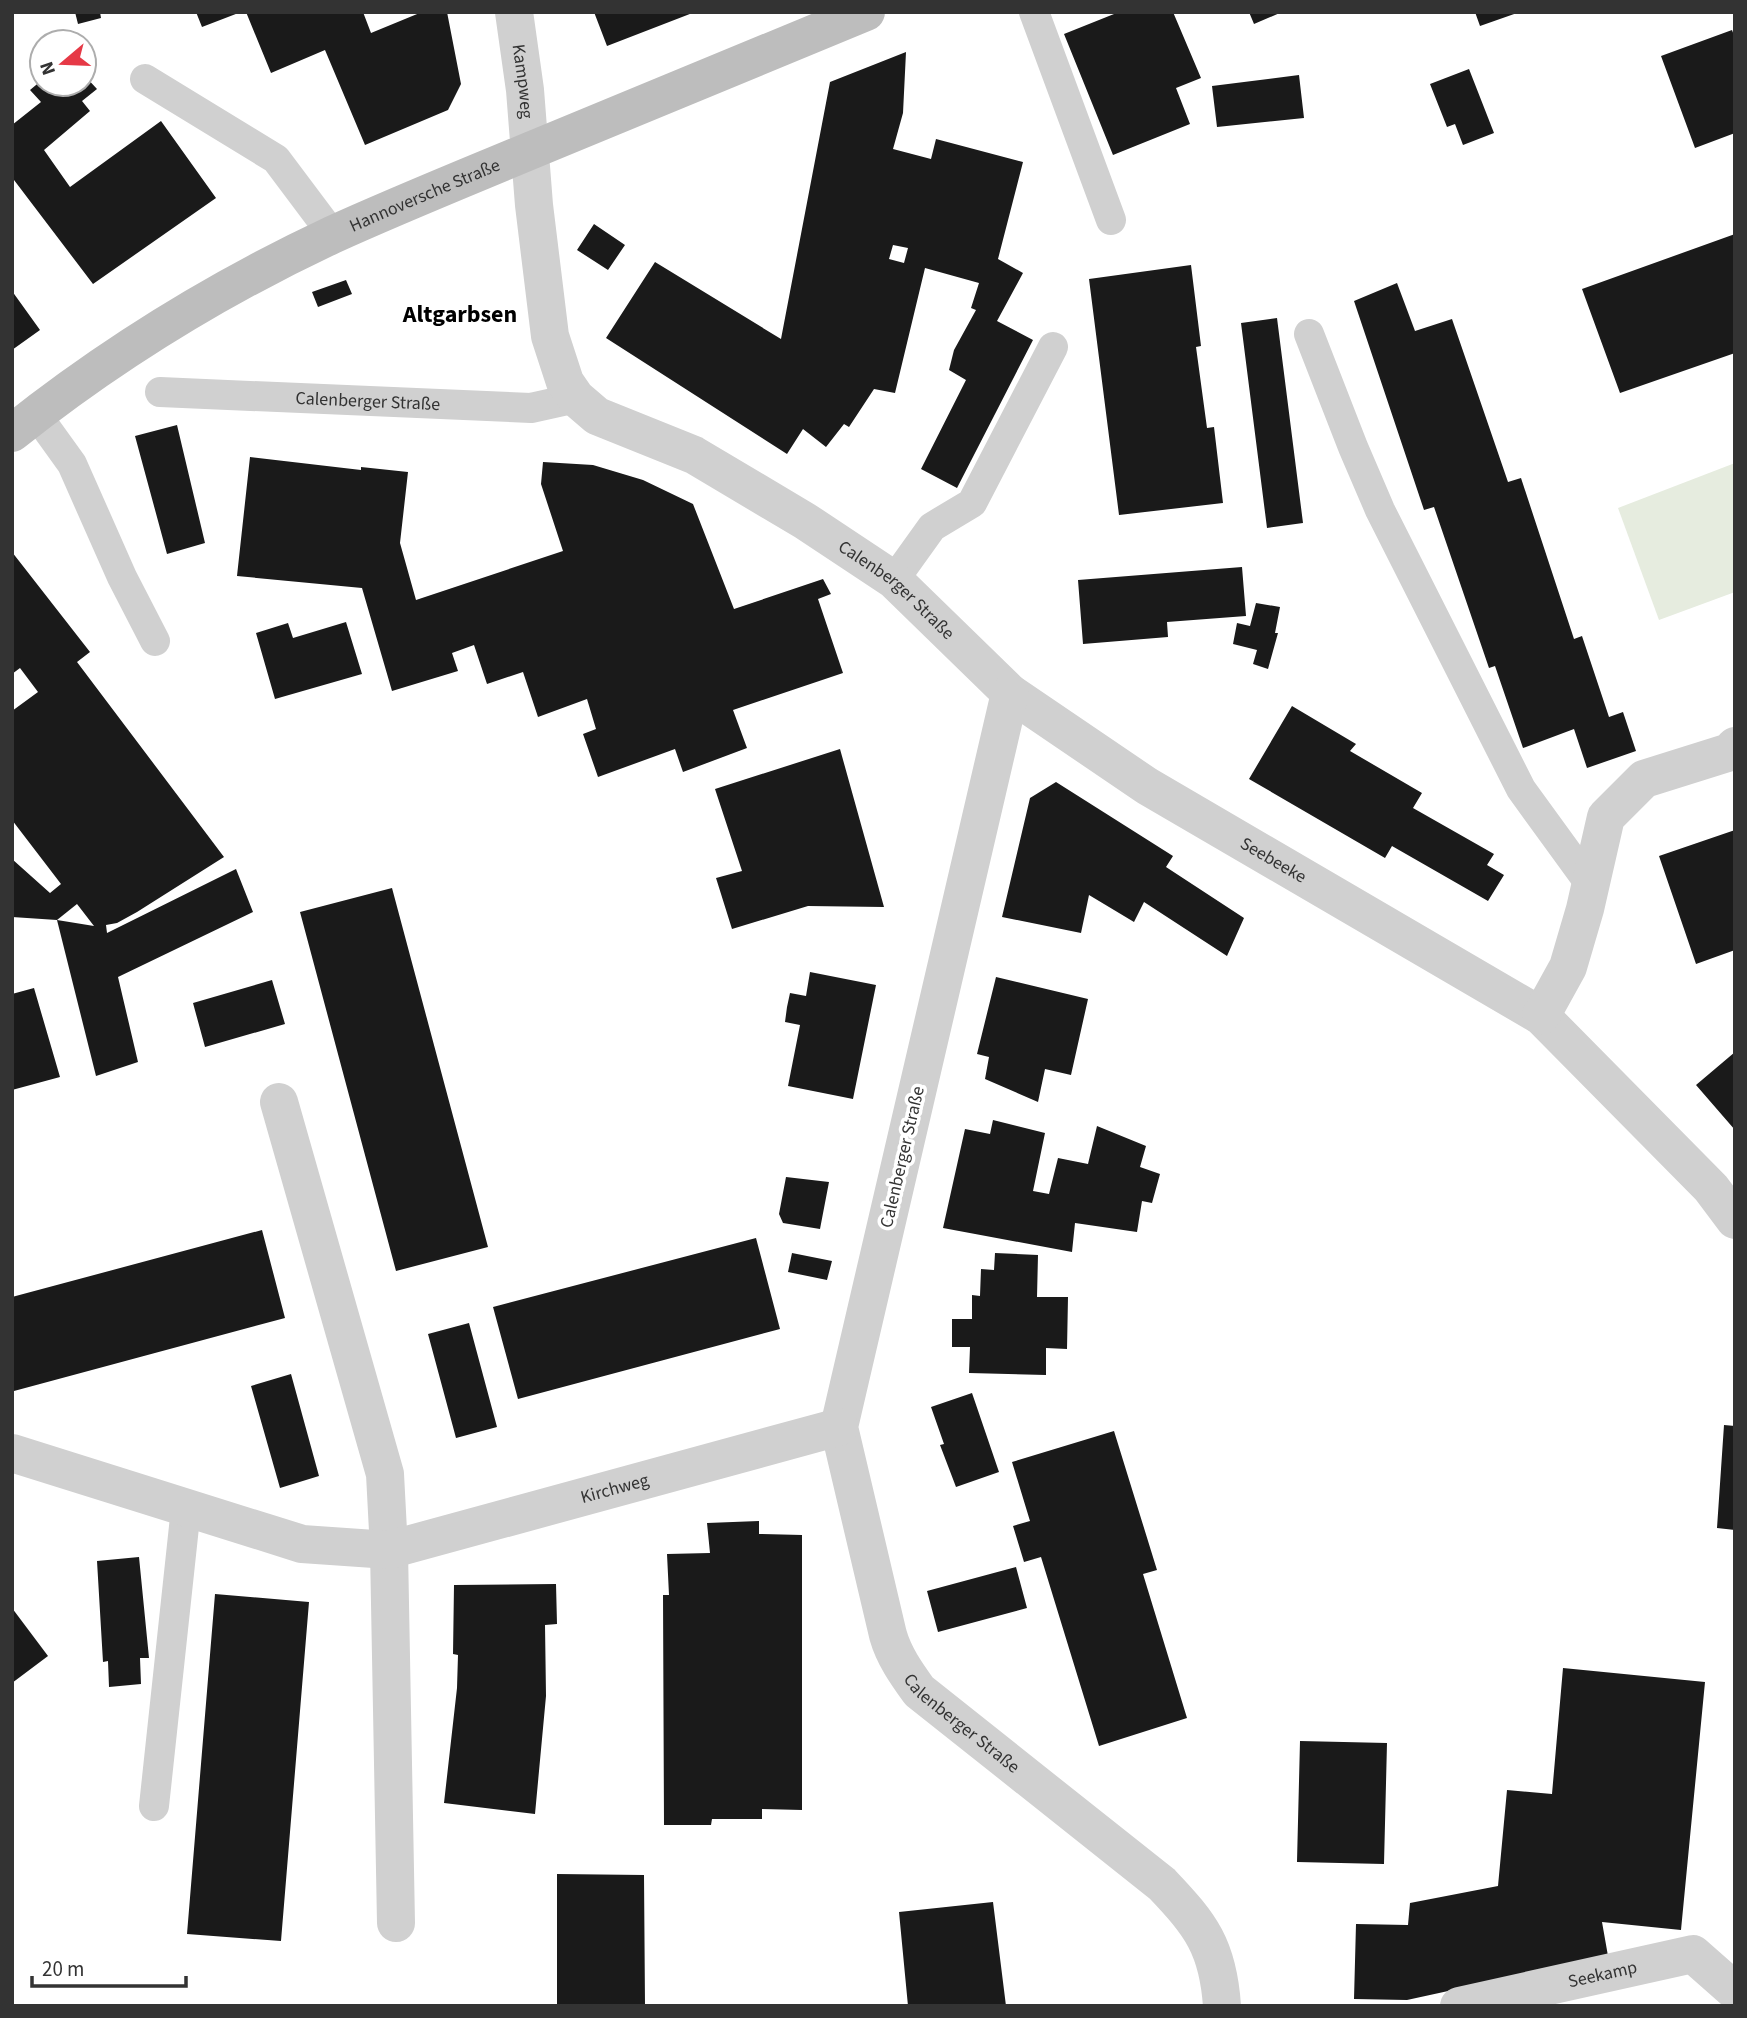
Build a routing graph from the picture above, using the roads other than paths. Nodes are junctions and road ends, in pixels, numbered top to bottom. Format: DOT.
graph roads {
  1 [pos="514,12"];
  2 [pos="866,12"];
  3 [pos="1034,12"];
  4 [pos="145,79"];
  5 [pos="530,151"];
  6 [pos="1111,220"];
  7 [pos="333,235"];
  8 [pos="1309,334"];
  9 [pos="1053,347"];
  10 [pos="160,392"];
  11 [pos="576,398"];
  12 [pos="24,423"];
  13 [pos="894,580"];
  14 [pos="155,641"];
  15 [pos="1010,693"];
  16 [pos="1735,746"];
  17 [pos="1590,884"];
  18 [pos="1541,1016"];
  19 [pos="279,1102"];
  20 [pos="1735,1220"];
  21 [pos="839,1427"];
  22 [pos="12,1452"];
  23 [pos="186,1508"];
  24 [pos="389,1550"];
  25 [pos="154,1806"];
  26 [pos="396,1923"];
  27 [pos="1735,1991"];
  28 [pos="1222,2006"];
  29 [pos="1459,2006"];
  1 -- 5 [label="street, Kampweg"];
  2 -- 5 [label="main road, Hannoversche Straße"];
  3 -- 6 [label="lane"];
  4 -- 7 [label="lane"];
  5 -- 7 [label="main road, Hannoversche Straße"];
  5 -- 11 [label="street, Calenberger Straße"];
  7 -- 12 [label="main road, Hannoversche Straße"];
  8 -- 17 [label="lane"];
  9 -- 13 [label="lane"];
  10 -- 11 [label="lane, Calenberger Straße"];
  11 -- 13 [label="street, Calenberger Straße"];
  12 -- 14 [label="lane"];
  13 -- 15 [label="street, Calenberger Straße"];
  15 -- 18 [label="street, Seebeeke"];
  15 -- 21 [label="street, Calenberger Straße"];
  16 -- 17 [label="street"];
  17 -- 18 [label="street"];
  18 -- 20 [label="street, Seebeeke"];
  19 -- 24 [label="street"];
  21 -- 24 [label="street, Kirchweg"];
  21 -- 28 [label="street, Calenberger Straße"];
  22 -- 23 [label="street, Kirchweg"];
  23 -- 24 [label="street, Kirchweg"];
  23 -- 25 [label="lane"];
  24 -- 26 [label="street"];
  27 -- 29 [label="street, Seekamp"];
}
